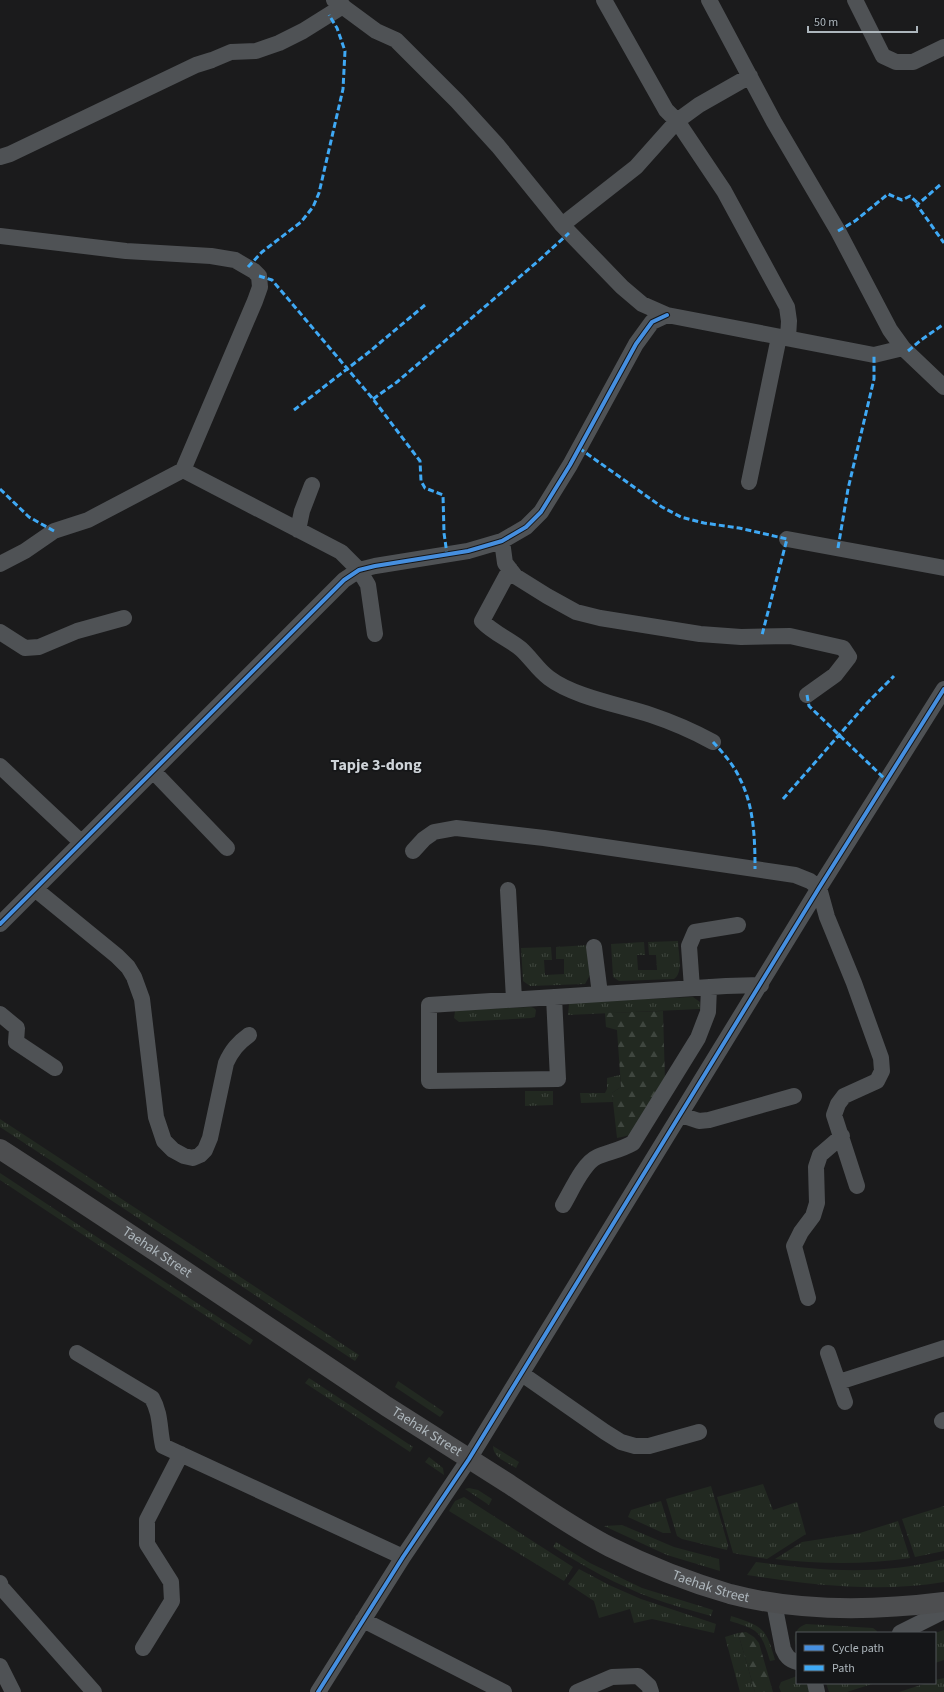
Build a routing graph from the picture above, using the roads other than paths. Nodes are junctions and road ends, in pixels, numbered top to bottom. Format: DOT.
graph roads {
  1 [pos="604,0"];
  2 [pos="709,0"];
  3 [pos="855,0"];
  4 [pos="338,3"];
  5 [pos="944,47"];
  6 [pos="750,76"];
  7 [pos="677,121"];
  8 [pos="0,157"];
  9 [pos="562,225"];
  10 [pos="0,236"];
  11 [pos="667,315"];
  12 [pos="783,338"];
  13 [pos="903,348"];
  14 [pos="944,387"];
  15 [pos="183,470"];
  16 [pos="749,482"];
  17 [pos="312,485"];
  18 [pos="298,530"];
  19 [pos="787,540"];
  20 [pos="502,541"];
  21 [pos="0,564"];
  22 [pos="944,568"];
  23 [pos="359,570"];
  24 [pos="510,570"];
  25 [pos="124,618"];
  26 [pos="0,632"];
  27 [pos="375,634"];
  28 [pos="944,689"];
  29 [pos="807,695"];
  30 [pos="713,742"];
  31 [pos="0,766"];
  32 [pos="153,771"];
  33 [pos="81,842"];
  34 [pos="227,848"];
  35 [pos="413,851"];
  36 [pos="819,888"];
  37 [pos="35,889"];
  38 [pos="508,890"];
  39 [pos="0,924"];
  40 [pos="738,925"];
  41 [pos="594,947"];
  42 [pos="760,985"];
  43 [pos="709,987"];
  44 [pos="692,988"];
  45 [pos="600,994"];
  46 [pos="554,997"];
  47 [pos="514,999"];
  48 [pos="0,1014"];
  49 [pos="249,1035"];
  50 [pos="55,1068"];
  51 [pos="794,1096"];
  52 [pos="681,1114"];
  53 [pos="842,1136"];
  54 [pos="0,1149"];
  55 [pos="857,1186"];
  56 [pos="563,1205"];
  57 [pos="808,1298"];
  58 [pos="944,1348"];
  59 [pos="77,1353"];
  60 [pos="828,1353"];
  61 [pos="522,1374"];
  62 [pos="839,1382"];
  63 [pos="844,1402"];
  64 [pos="699,1432"];
  65 [pos="181,1454"];
  66 [pos="469,1459"];
  67 [pos="402,1557"];
  68 [pos="0,1583"];
  69 [pos="774,1602"];
  70 [pos="944,1602"];
  71 [pos="944,1611"];
  72 [pos="363,1620"];
  73 [pos="902,1632"];
  74 [pos="142,1648"];
  75 [pos="796,1662"];
  76 [pos="2,1673"];
  77 [pos="13,1692"];
  78 [pos="94,1692"];
  79 [pos="318,1692"];
  80 [pos="504,1692"];
  81 [pos="577,1692"];
  82 [pos="651,1692"];
  1 -- 7 [label="street"];
  2 -- 6 [label="street"];
  3 -- 5 [label="street"];
  4 -- 8 [label="street"];
  4 -- 9 [label="street"];
  6 -- 7 [label="street"];
  6 -- 13 [label="street"];
  7 -- 9 [label="street"];
  7 -- 12 [label="street"];
  9 -- 11 [label="street"];
  10 -- 15 [label="street"];
  11 -- 12 [label="street"];
  11 -- 20 [label="street"];
  12 -- 13 [label="street"];
  12 -- 16 [label="street"];
  13 -- 14 [label="street"];
  15 -- 18 [label="street"];
  15 -- 21 [label="street"];
  17 -- 18 [label="street"];
  18 -- 23 [label="street"];
  19 -- 22 [label="street"];
  20 -- 23 [label="street"];
  20 -- 24 [label="street"];
  23 -- 27 [label="street"];
  23 -- 32 [label="street"];
  24 -- 29 [label="street"];
  24 -- 30 [label="street"];
  25 -- 26 [label="street"];
  28 -- 36 [label="street"];
  31 -- 33 [label="street"];
  32 -- 33 [label="street"];
  32 -- 34 [label="street"];
  33 -- 37 [label="street"];
  35 -- 36 [label="street"];
  36 -- 42 [label="street"];
  36 -- 53 [label="street"];
  37 -- 39 [label="street"];
  37 -- 49 [label="street"];
  38 -- 47 [label="street"];
  40 -- 44 [label="street"];
  41 -- 45 [label="street"];
  42 -- 43 [label="street"];
  42 -- 52 [label="street"];
  43 -- 44 [label="street"];
  43 -- 56 [label="street"];
  44 -- 45 [label="street"];
  45 -- 46 [label="street"];
  46 -- 47 [label="street"];
  46 -- 47 [label="street"];
  48 -- 50 [label="street"];
  51 -- 52 [label="street"];
  52 -- 61 [label="street"];
  53 -- 55 [label="street"];
  53 -- 57 [label="street"];
  54 -- 66 [label="main road, Taehak Street"];
  58 -- 62 [label="street"];
  59 -- 65 [label="street"];
  60 -- 62 [label="street"];
  61 -- 64 [label="street"];
  61 -- 66 [label="street"];
  62 -- 63 [label="street"];
  65 -- 67 [label="street"];
  65 -- 74 [label="street"];
  66 -- 67 [label="street"];
  66 -- 69 [label="main road, Taehak Street"];
  67 -- 72 [label="street"];
  68 -- 78 [label="street"];
  69 -- 70 [label="main road, Taehak Street"];
  69 -- 75 [label="street"];
  71 -- 73 [label="street"];
  72 -- 79 [label="street"];
  72 -- 80 [label="street"];
  76 -- 77 [label="street"];
  81 -- 82 [label="street"];
}
